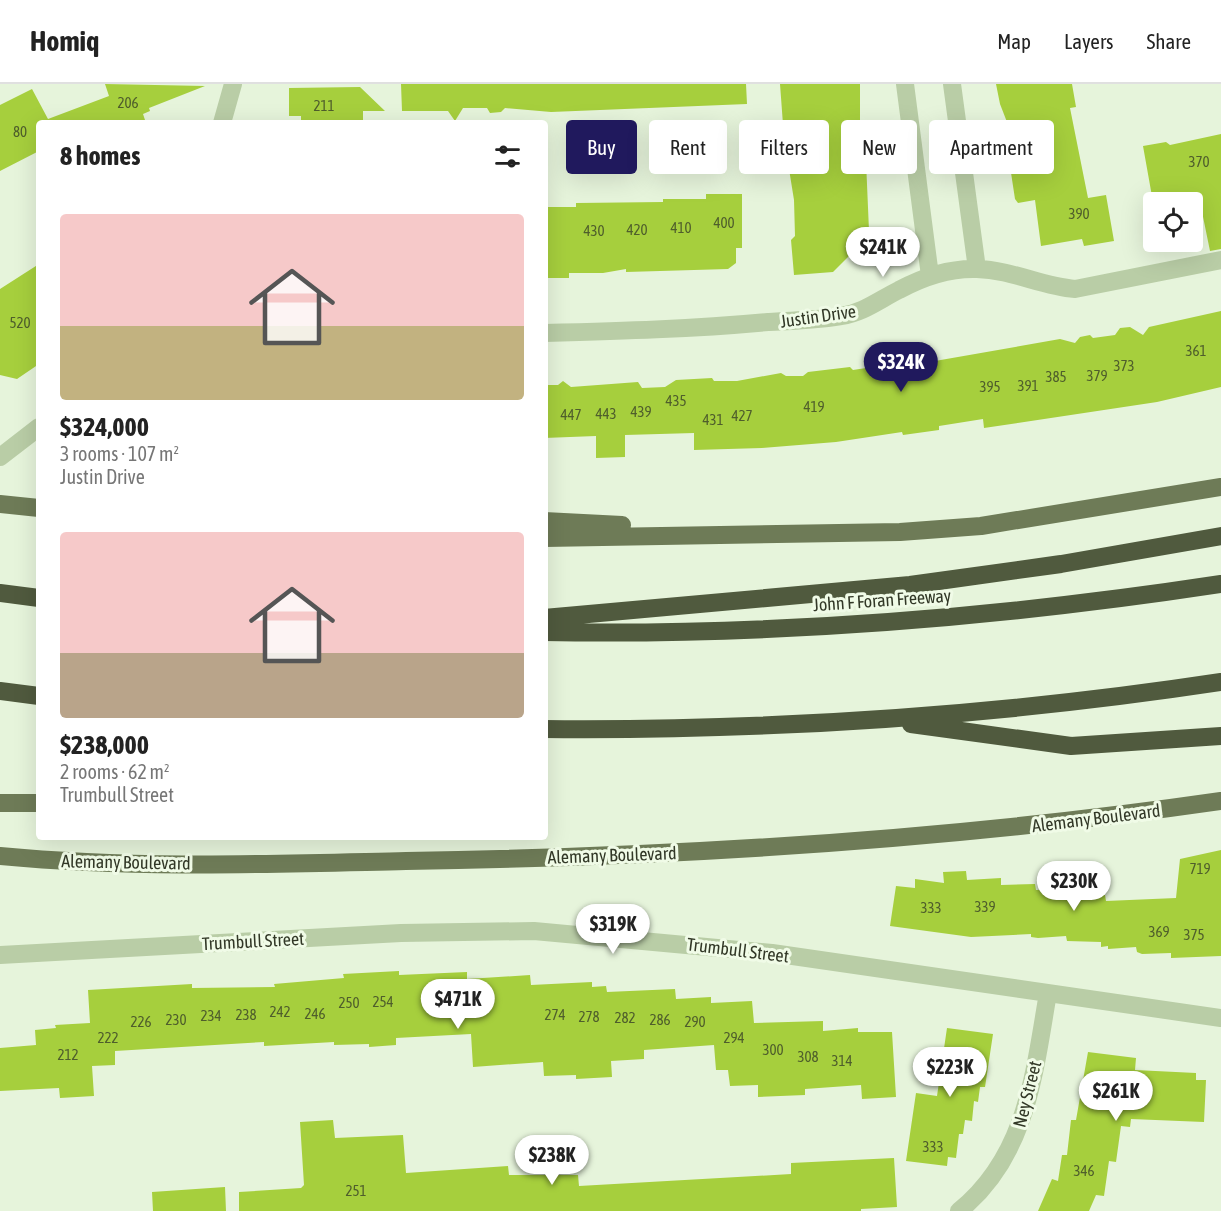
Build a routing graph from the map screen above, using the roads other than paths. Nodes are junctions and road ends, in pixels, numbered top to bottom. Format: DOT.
graph roads {
  1 [pos="233,84"];
  2 [pos="905,84"];
  3 [pos="952,84"];
  4 [pos="223,120"];
  5 [pos="1221,260"];
  6 [pos="977,269"];
  7 [pos="930,276"];
  8 [pos="548,333"];
  9 [pos="36,429"];
  10 [pos="0,457"];
  11 [pos="1221,487"];
  12 [pos="0,504"];
  13 [pos="36,508"];
  14 [pos="548,521"];
  15 [pos="800,534"];
  16 [pos="1221,536"];
  17 [pos="548,538"];
  18 [pos="1221,584"];
  19 [pos="0,593"];
  20 [pos="36,598"];
  21 [pos="548,618"];
  22 [pos="548,632"];
  23 [pos="1221,682"];
  24 [pos="0,691"];
  25 [pos="36,696"];
  26 [pos="876,719"];
  27 [pos="548,729"];
  28 [pos="1221,736"];
  29 [pos="1221,801"];
  30 [pos="0,803"];
  31 [pos="36,803"];
  32 [pos="0,856"];
  33 [pos="0,955"];
  34 [pos="1048,993"];
  35 [pos="1221,1018"];
  36 [pos="959,1211"];
  1 -- 4 [label="street"];
  2 -- 7 [label="street"];
  3 -- 6 [label="street"];
  5 -- 6 [label="street, Justin Drive"];
  6 -- 7 [label="street, Justin Drive"];
  7 -- 8 [label="street, Justin Drive"];
  9 -- 10 [label="street"];
  11 -- 15 [label="main road"];
  12 -- 13 [label="main road"];
  14 -- 15 [label="main road"];
  15 -- 17 [label="main road"];
  16 -- 21 [label="highway"];
  18 -- 22 [label="highway, John F Foran Freeway"];
  19 -- 20 [label="highway"];
  23 -- 26 [label="highway"];
  24 -- 25 [label="highway"];
  26 -- 27 [label="highway"];
  26 -- 28 [label="highway"];
  29 -- 32 [label="main road, Alemany Boulevard"];
  30 -- 31 [label="main road"];
  33 -- 34 [label="street, Trumbull Street"];
  34 -- 35 [label="street, Trumbull Street"];
  34 -- 36 [label="street, Ney Street"];
}
